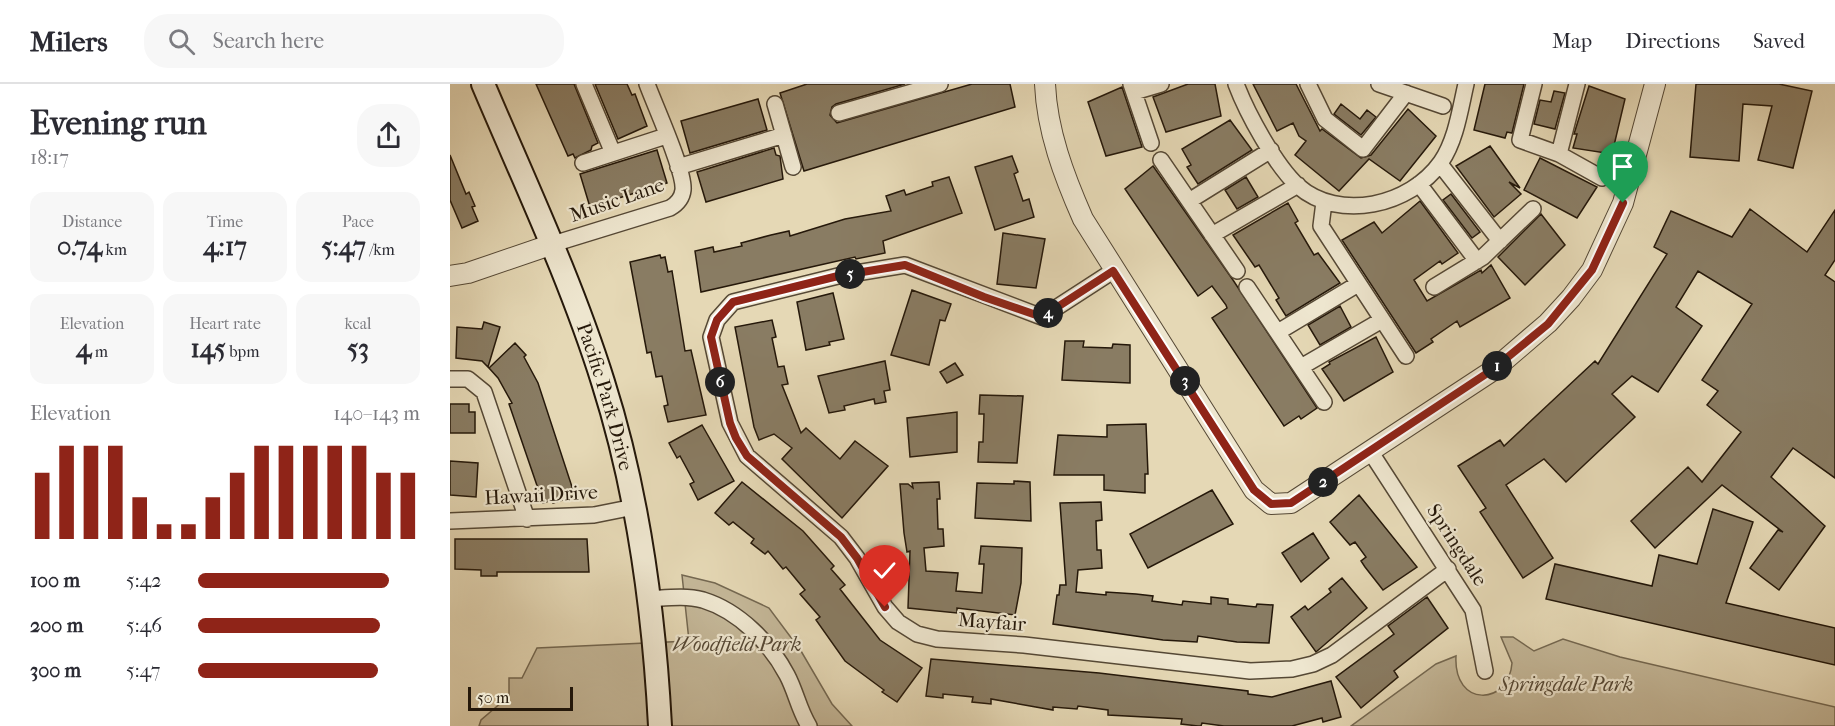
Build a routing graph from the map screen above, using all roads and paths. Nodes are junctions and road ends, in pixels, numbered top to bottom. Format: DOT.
graph roads {
  1 [pos="483,84"];
  2 [pos="584,84"];
  3 [pos="647,84"];
  4 [pos="940,84"];
  5 [pos="1045,84"];
  6 [pos="1161,84"];
  7 [pos="1236,84"];
  8 [pos="1308,84"];
  9 [pos="1379,84"];
  10 [pos="1466,84"];
  11 [pos="1534,84"];
  12 [pos="1577,84"];
  13 [pos="1655,84"];
  14 [pos="922,86"];
  15 [pos="1132,88"];
  16 [pos="1406,93"];
  17 [pos="775,104"];
  18 [pos="1443,106"];
  19 [pos="839,113"];
  20 [pos="784,135"];
  21 [pos="666,136"];
  22 [pos="1151,142"];
  23 [pos="1271,150"];
  24 [pos="613,153"];
  25 [pos="1559,154"];
  26 [pos="1161,160"];
  27 [pos="583,163"];
  28 [pos="1440,164"];
  29 [pos="678,167"];
  30 [pos="793,167"];
  31 [pos="1602,178"];
  32 [pos="1419,184"];
  33 [pos="1298,186"];
  34 [pos="1189,201"];
  35 [pos="1324,202"];
  36 [pos="1533,209"];
  37 [pos="1212,235"];
  38 [pos="1500,241"];
  39 [pos="553,244"];
  40 [pos="1477,261"];
  41 [pos="1113,271"];
  42 [pos="1237,271"];
  43 [pos="450,276"];
  44 [pos="1358,284"];
  45 [pos="1247,287"];
  46 [pos="1434,287"];
  47 [pos="1382,320"];
  48 [pos="1278,332"];
  49 [pos="1406,356"];
  50 [pos="1301,367"];
  51 [pos="450,379"];
  52 [pos="1324,402"];
  53 [pos="1370,452"];
  54 [pos="634,507"];
  55 [pos="527,519"];
  56 [pos="450,521"];
  57 [pos="1448,569"];
  58 [pos="649,608"];
  59 [pos="1485,670"];
  60 [pos="660,726"];
  61 [pos="809,726"];
  1 -- 39 [label="main road, Pacific Park Drive"];
  2 -- 24 [label="street"];
  3 -- 21 [label="street, Music Lane"];
  4 -- 14 [label="street"];
  5 -- 41 [label="street"];
  6 -- 15 [label="street"];
  7 -- 23 [label="street"];
  8 -- 16 [label="street"];
  9 -- 16 [label="street"];
  10 -- 28 [label="street"];
  11 -- 25 [label="street"];
  12 -- 25 [label="street"];
  13 -- 53 [label="street"];
  14 -- 19 [label="street"];
  15 -- 22 [label="street"];
  16 -- 18 [label="street"];
  17 -- 20 [label="street"];
  20 -- 29 [label="street"];
  20 -- 30 [label="street"];
  21 -- 24 [label="street"];
  21 -- 29 [label="street, Music Lane"];
  23 -- 33 [label="street"];
  23 -- 34 [label="street"];
  24 -- 27 [label="street"];
  25 -- 31 [label="street"];
  26 -- 34 [label="street"];
  28 -- 32 [label="street"];
  28 -- 38 [label="street"];
  29 -- 39 [label="street, Music Lane"];
  32 -- 35 [label="street"];
  32 -- 40 [label="street"];
  33 -- 35 [label="street"];
  33 -- 37 [label="street"];
  34 -- 37 [label="street"];
  35 -- 44 [label="street"];
  36 -- 38 [label="street"];
  37 -- 42 [label="street"];
  38 -- 40 [label="street"];
  39 -- 43 [label="street"];
  39 -- 54 [label="main road, Pacific Park Drive"];
  40 -- 46 [label="street"];
  41 -- 53 [label="street"];
  41 -- 57 [label="street, Mayfair"];
  44 -- 47 [label="street"];
  44 -- 48 [label="street"];
  45 -- 48 [label="street"];
  47 -- 49 [label="street"];
  47 -- 50 [label="street"];
  48 -- 50 [label="street"];
  50 -- 52 [label="street"];
  51 -- 55 [label="street"];
  53 -- 57 [label="street, Springdale"];
  54 -- 55 [label="street, Hawaii Drive"];
  54 -- 58 [label="main road, Pacific Park Drive"];
  55 -- 56 [label="street, Hawaii Drive"];
  57 -- 59 [label="street, Springdale"];
  58 -- 60 [label="main road, Pacific Park Drive"];
  58 -- 61 [label="street"];
}
